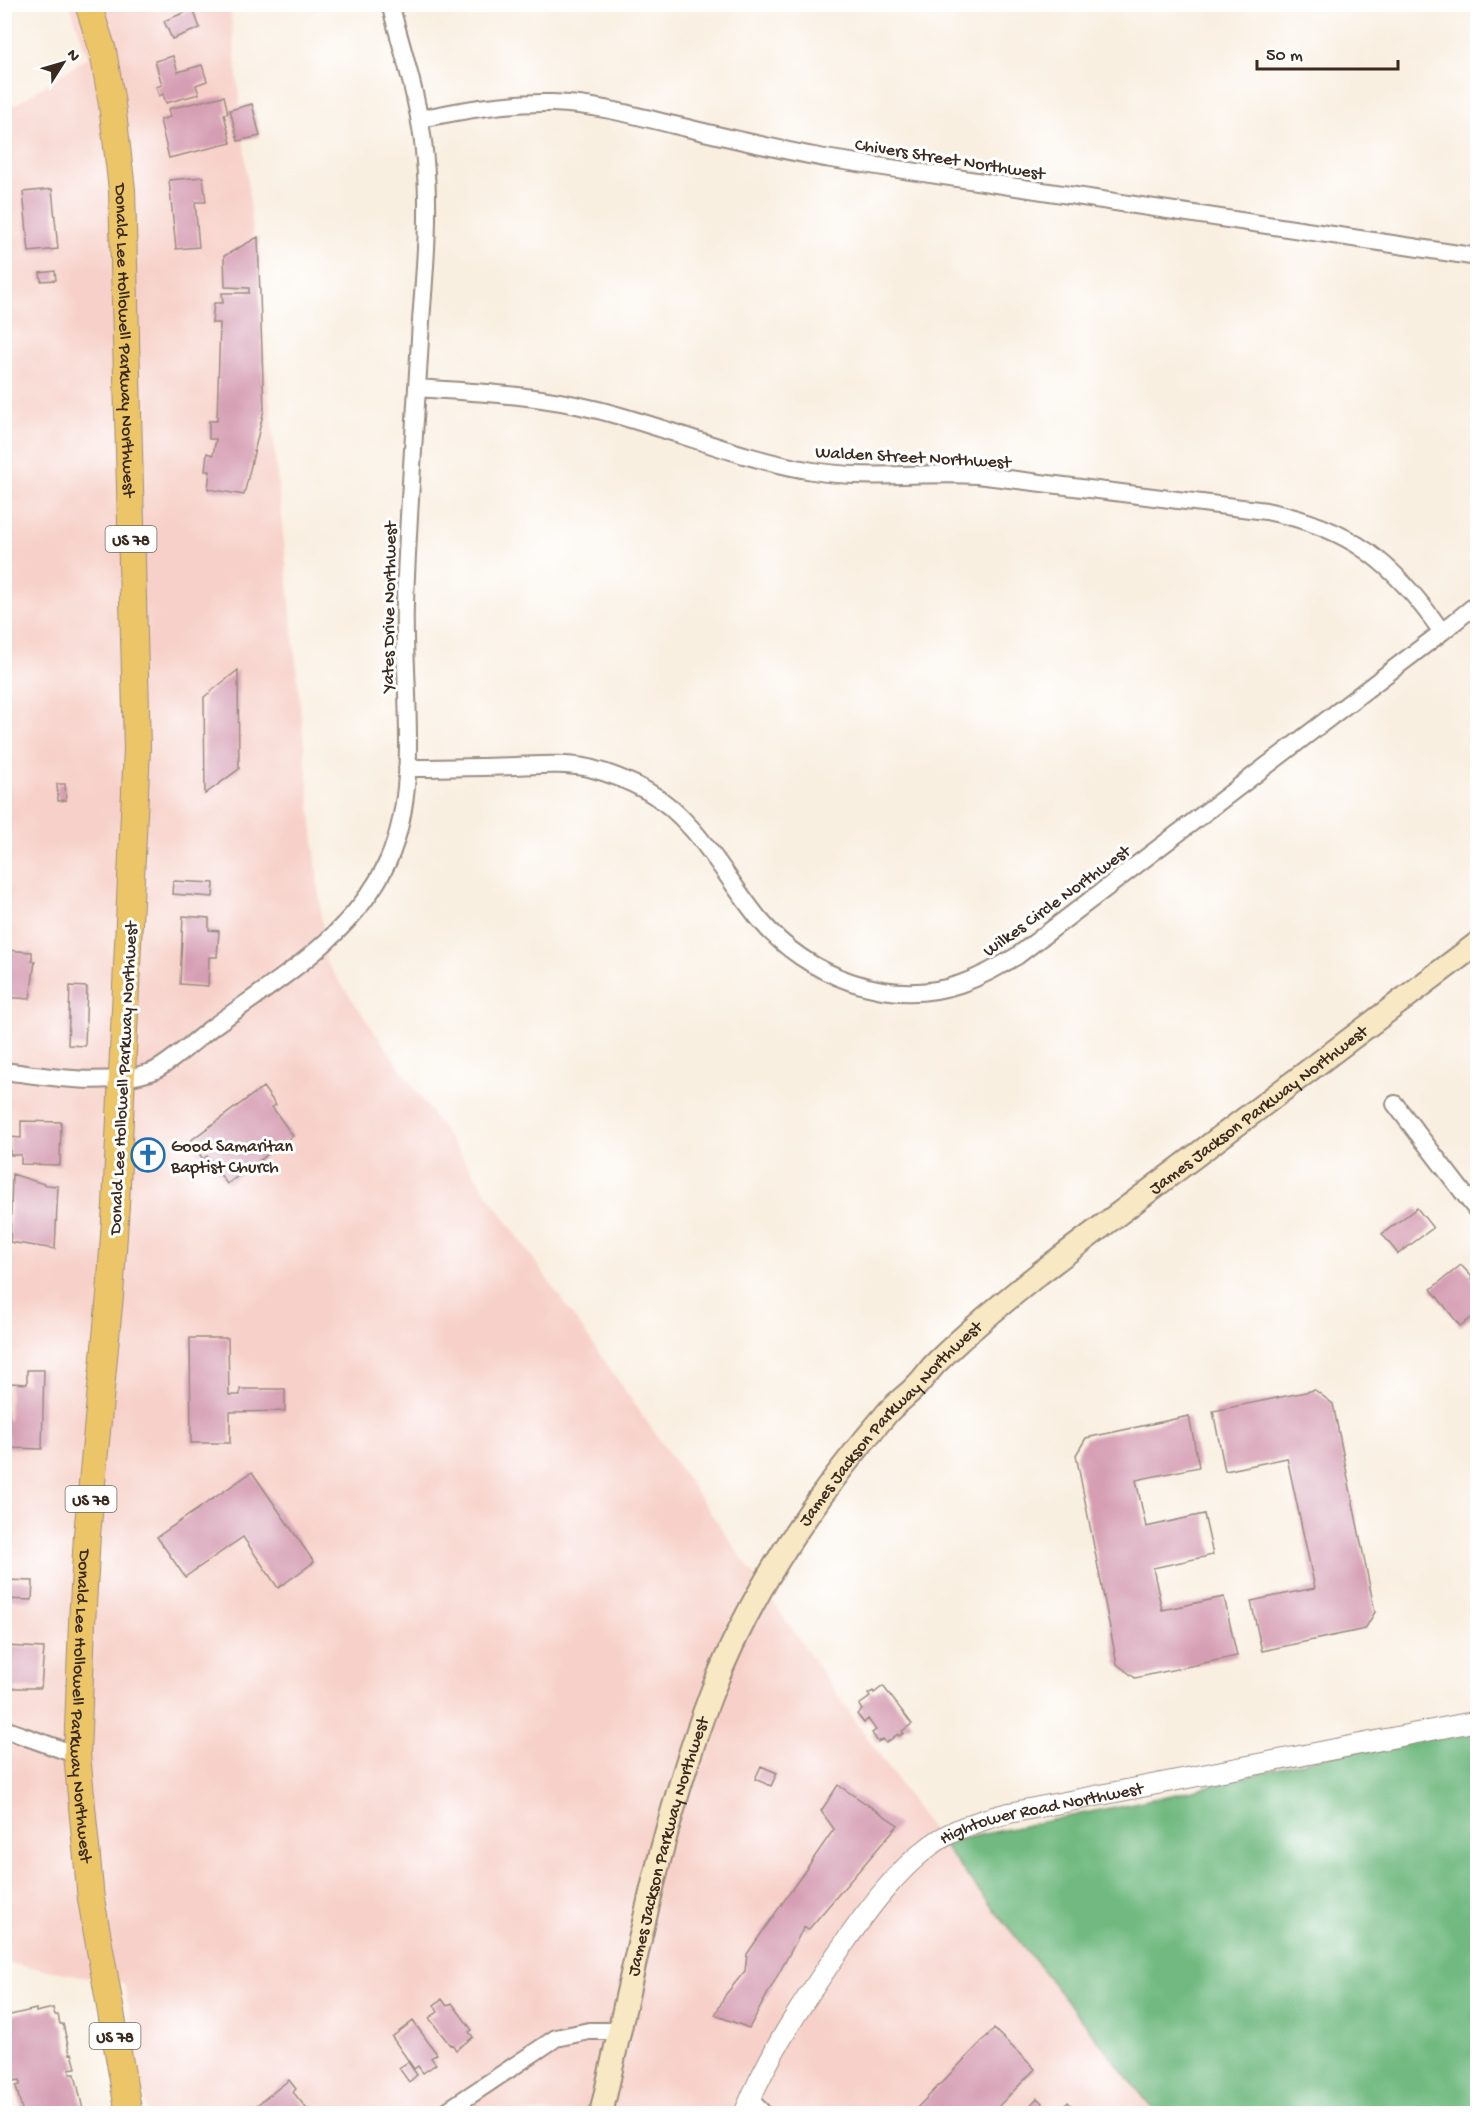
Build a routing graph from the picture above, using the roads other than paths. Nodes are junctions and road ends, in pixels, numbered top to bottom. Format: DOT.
graph roads {
  1 [pos="88,4"];
  2 [pos="390,4"];
  3 [pos="420,119"];
  4 [pos="1478,257"];
  5 [pos="417,388"];
  6 [pos="1478,603"];
  7 [pos="1442,632"];
  8 [pos="407,768"];
  9 [pos="1478,943"];
  10 [pos="4,1071"];
  11 [pos="122,1077"];
  12 [pos="1395,1104"];
  13 [pos="1478,1212"];
  14 [pos="1478,1721"];
  15 [pos="4,1729"];
  16 [pos="77,1755"];
  17 [pos="620,2031"];
  18 [pos="747,2107"];
  19 [pos="129,2114"];
  20 [pos="442,2114"];
  21 [pos="601,2114"];
  22 [pos="764,2114"];
  1 -- 11 [label="main road, Donald Lee Hollowell Parkway Northwest / US 78"];
  2 -- 3 [label="street, Yates Drive Northwest"];
  3 -- 4 [label="street, Chivers Street Northwest"];
  3 -- 5 [label="street, Yates Drive Northwest"];
  5 -- 7 [label="street, Walden Street Northwest"];
  5 -- 8 [label="street, Yates Drive Northwest"];
  6 -- 7 [label="street, Wilkes Circle Northwest"];
  7 -- 8 [label="street, Wilkes Circle Northwest"];
  8 -- 11 [label="street, Yates Drive Northwest"];
  9 -- 17 [label="main road, James Jackson Parkway Northwest"];
  10 -- 11 [label="street, Yates Drive Northwest"];
  11 -- 16 [label="main road, Donald Lee Hollowell Parkway Northwest / US 78"];
  12 -- 13 [label="street"];
  14 -- 18 [label="street, Hightower Road Northwest"];
  15 -- 16 [label="street"];
  16 -- 19 [label="main road, Donald Lee Hollowell Parkway Northwest / US 78"];
  17 -- 20 [label="street"];
  17 -- 21 [label="main road, James Jackson Parkway Northwest"];
  18 -- 22 [label="street"];
}
